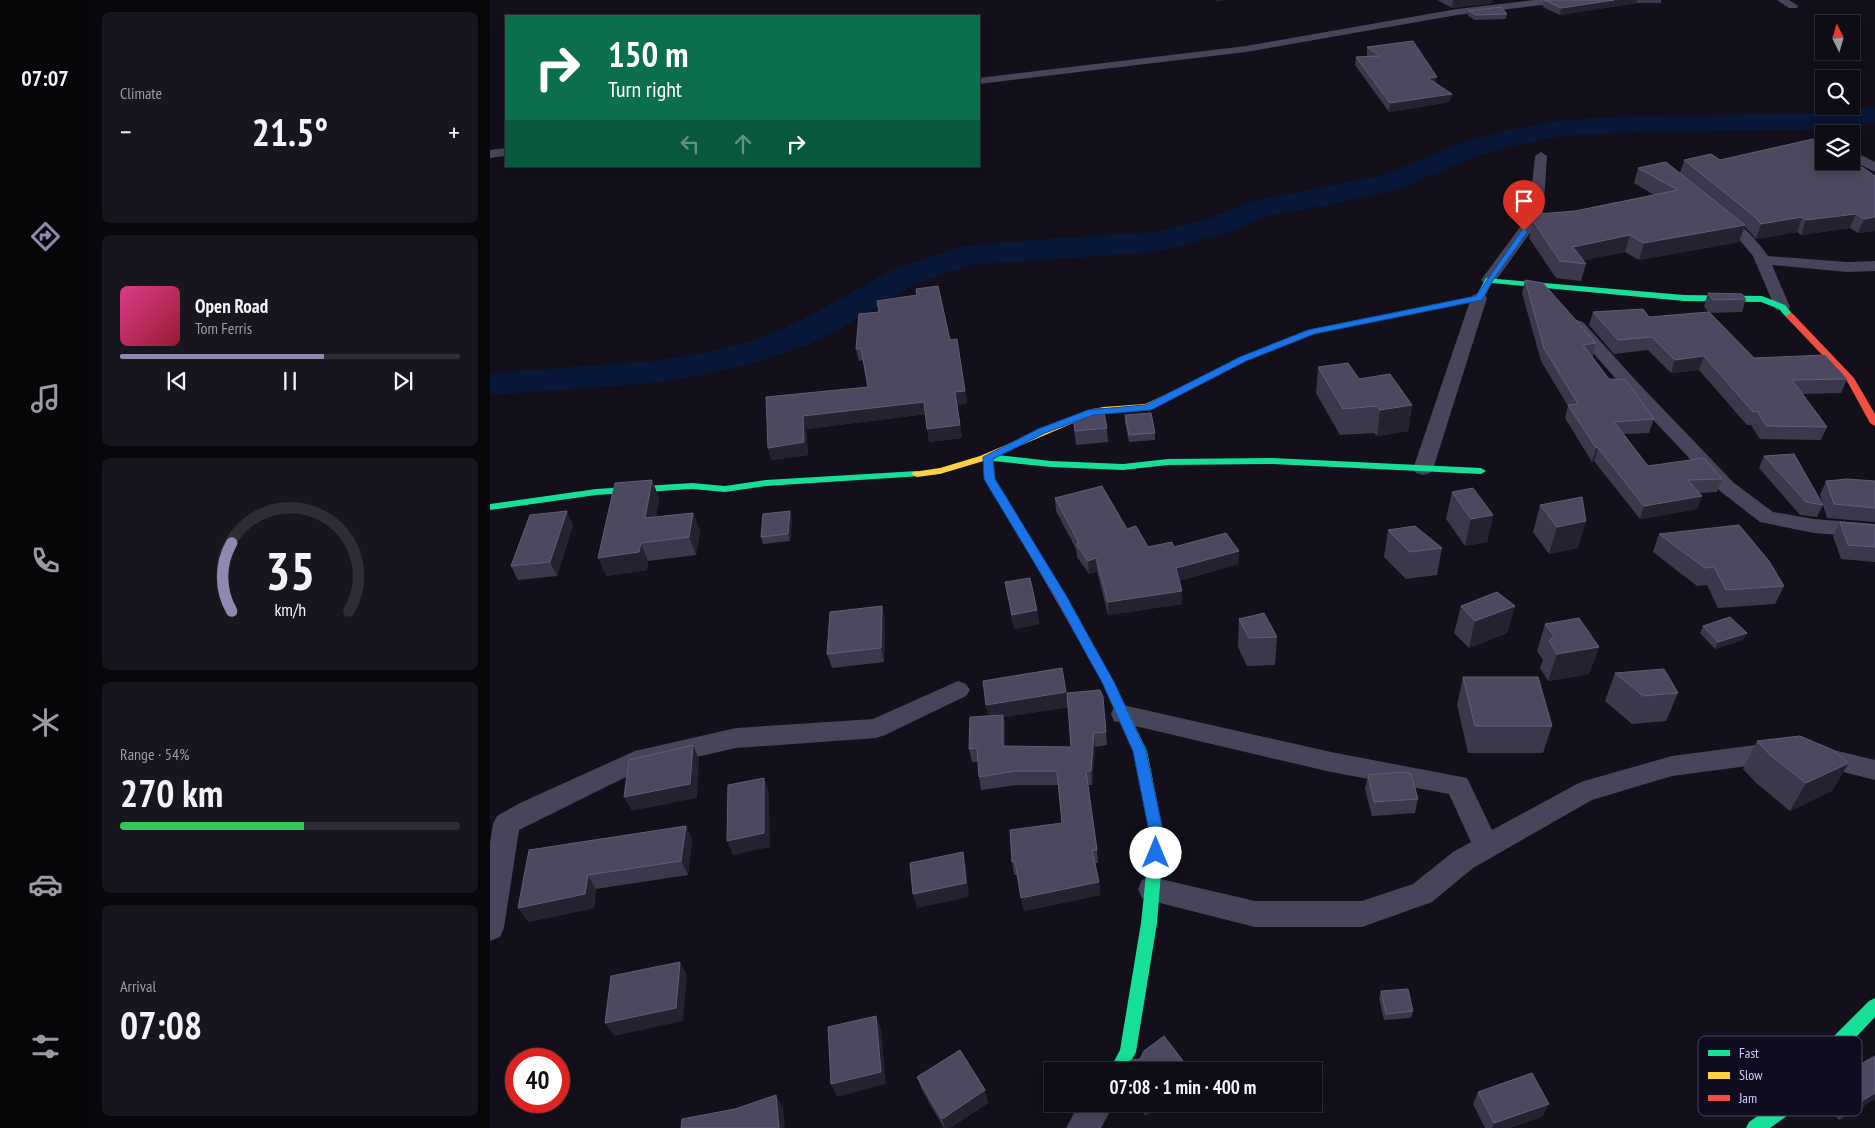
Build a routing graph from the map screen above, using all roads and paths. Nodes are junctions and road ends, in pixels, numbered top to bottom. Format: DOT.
graph roads {
  1 [pos="1479,0"];
  2 [pos="1559,0"];
  3 [pos="1782,0"];
  4 [pos="1540,2"];
  5 [pos="1793,6"];
  6 [pos="980,81"];
  7 [pos="505,152"];
  8 [pos="490,154"];
  9 [pos="1541,156"];
  10 [pos="1860,159"];
  11 [pos="1875,168"];
  12 [pos="1712,210"];
  13 [pos="1762,260"];
  14 [pos="1875,266"];
  15 [pos="1489,280"];
  16 [pos="1540,284"];
  17 [pos="1479,298"];
  18 [pos="1782,307"];
  19 [pos="1875,423"];
  20 [pos="988,457"];
  21 [pos="1423,469"];
  22 [pos="1481,471"];
  23 [pos="490,507"];
  24 [pos="1875,531"];
  25 [pos="958,690"];
  26 [pos="1123,714"];
  27 [pos="1875,770"];
  28 [pos="1487,847"];
  29 [pos="1152,889"];
  30 [pos="490,928"];
  31 [pos="1875,1006"];
  32 [pos="1846,1036"];
  33 [pos="1122,1062"];
  34 [pos="1093,1112"];
  35 [pos="1774,1116"];
  36 [pos="1761,1126"];
  37 [pos="1082,1128"];
  1 -- 4 [label="street"];
  2 -- 4 [label="street"];
  3 -- 5 [label="street"];
  4 -- 6 [label="street"];
  7 -- 8 [label="street"];
  9 -- 15 [label="street"];
  10 -- 11 [label="street"];
  12 -- 13 [label="street"];
  13 -- 14 [label="street"];
  13 -- 18 [label="street"];
  15 -- 16 [label="street"];
  15 -- 17 [label="street"];
  16 -- 18 [label="street"];
  16 -- 24 [label="street"];
  17 -- 20 [label="street"];
  17 -- 21 [label="street"];
  18 -- 19 [label="street"];
  20 -- 21 [label="street"];
  20 -- 23 [label="street"];
  20 -- 26 [label="street"];
  21 -- 22 [label="street"];
  25 -- 30 [label="street"];
  26 -- 28 [label="street"];
  26 -- 29 [label="street"];
  27 -- 28 [label="street"];
  28 -- 29 [label="street"];
  29 -- 33 [label="street"];
  31 -- 32 [label="street"];
  34 -- 37 [label="street"];
  35 -- 36 [label="street"];
}
